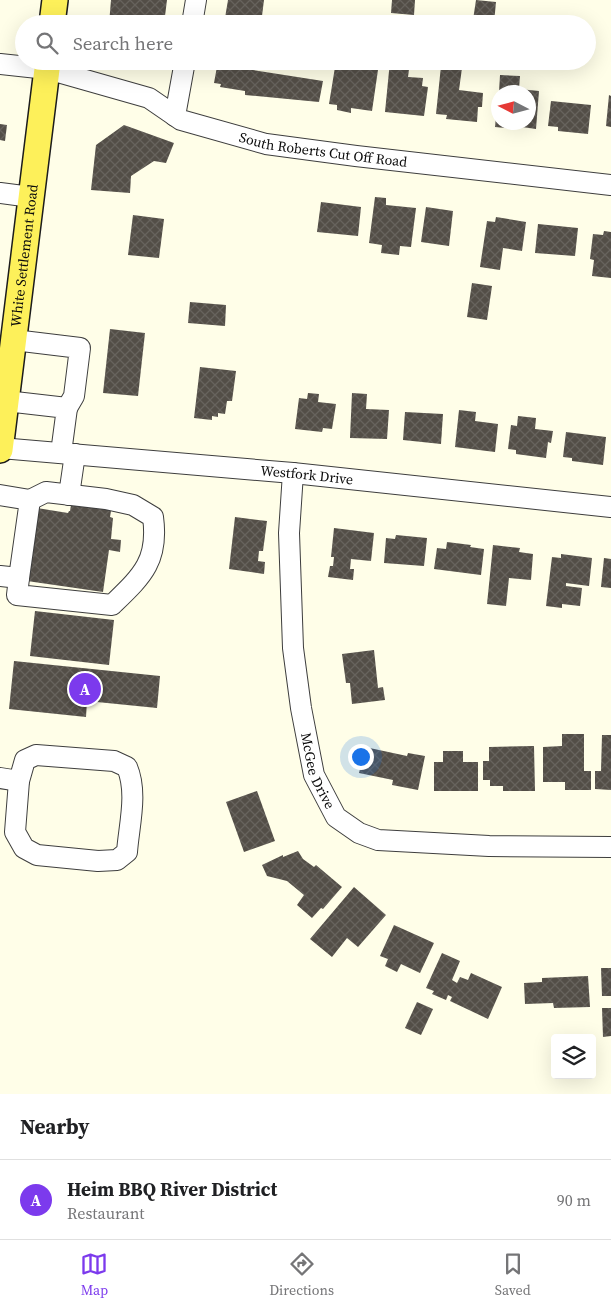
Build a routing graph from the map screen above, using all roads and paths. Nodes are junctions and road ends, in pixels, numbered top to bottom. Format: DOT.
graph roads {
  1 [pos="55,0"];
  2 [pos="196,0"];
  3 [pos="53,15"];
  4 [pos="194,15"];
  5 [pos="0,64"];
  6 [pos="15,64"];
  7 [pos="46,70"];
  8 [pos="62,70"];
  9 [pos="183,70"];
  10 [pos="175,116"];
  11 [pos="611,185"];
  12 [pos="0,193"];
  13 [pos="31,197"];
  14 [pos="10,328"];
  15 [pos="6,402"];
  16 [pos="67,408"];
  17 [pos="0,449"];
  18 [pos="68,454"];
  19 [pos="293,473"];
  20 [pos="0,495"];
  21 [pos="69,495"];
  22 [pos="30,500"];
  23 [pos="611,507"];
  24 [pos="10,577"];
  25 [pos="10,780"];
  26 [pos="611,847"];
  1 -- 3 [label="main road"];
  2 -- 4 [label="street"];
  5 -- 6 [label="street, South Roberts Cut Off Road"];
  7 -- 13 [label="main road, White Settlement Road"];
  8 -- 10 [label="street, South Roberts Cut Off Road"];
  9 -- 10 [label="street"];
  10 -- 11 [label="street, South Roberts Cut Off Road"];
  12 -- 13 [label="street"];
  13 -- 14 [label="main road, White Settlement Road"];
  14 -- 15 [label="main road, White Settlement Road"];
  14 -- 16 [label="street"];
  15 -- 16 [label="street"];
  15 -- 17 [label="main road, White Settlement Road"];
  16 -- 18 [label="street"];
  17 -- 18 [label="street, Westfork Drive"];
  18 -- 19 [label="street, Westfork Drive"];
  18 -- 21 [label="street"];
  19 -- 23 [label="street, Westfork Drive"];
  19 -- 26 [label="street, McGee Drive"];
  20 -- 22 [label="street"];
  21 -- 22 [label="street"];
  21 -- 24 [label="street"];
  22 -- 24 [label="street"];
  25 -- 25 [label="street"];
}
